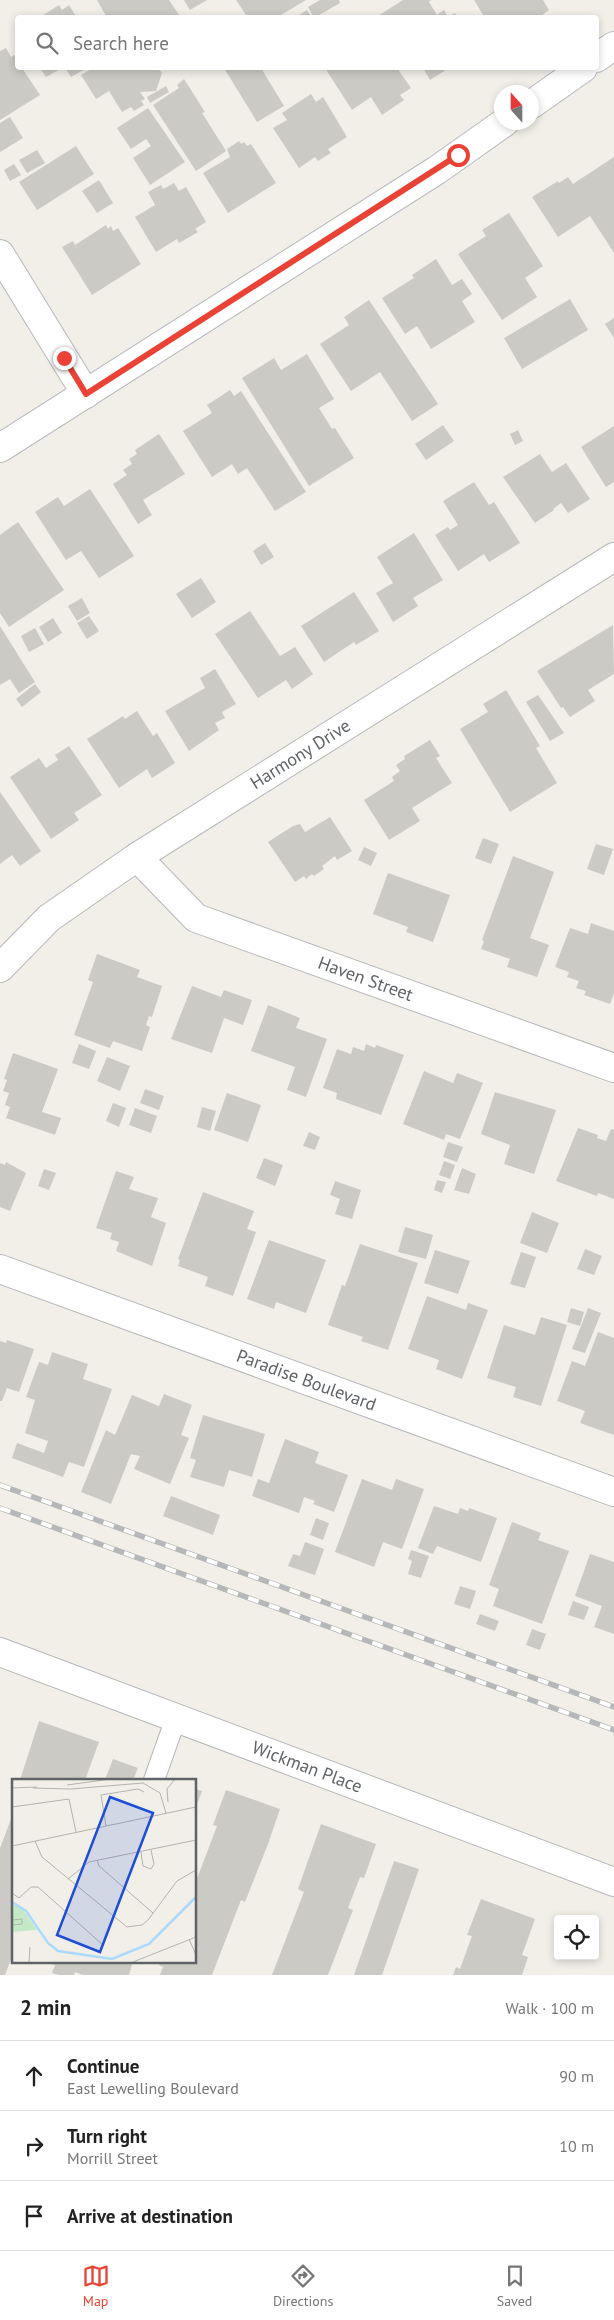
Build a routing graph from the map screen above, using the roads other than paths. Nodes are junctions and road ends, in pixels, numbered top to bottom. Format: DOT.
graph roads {
  1 [pos="614,46"];
  2 [pos="599,56"];
  3 [pos="580,70"];
  4 [pos="539,99"];
  5 [pos="494,130"];
  6 [pos="0,254"];
  7 [pos="86,394"];
  8 [pos="0,448"];
  9 [pos="614,558"];
  10 [pos="137,858"];
  11 [pos="0,968"];
  12 [pos="614,1068"];
  13 [pos="0,1269"];
  14 [pos="614,1492"];
  15 [pos="0,1652"];
  16 [pos="176,1718"];
  17 [pos="154,1779"];
  18 [pos="614,1882"];
  1 -- 2 [label="street"];
  3 -- 4 [label="street"];
  5 -- 7 [label="street"];
  6 -- 7 [label="street"];
  7 -- 8 [label="street"];
  9 -- 10 [label="street, Harmony Drive"];
  10 -- 11 [label="street, Harmony Drive"];
  10 -- 12 [label="street, Haven Street"];
  13 -- 14 [label="street, Paradise Boulevard"];
  15 -- 16 [label="street, Wickman Place"];
  16 -- 17 [label="lane"];
  16 -- 18 [label="street, Wickman Place"];
}
